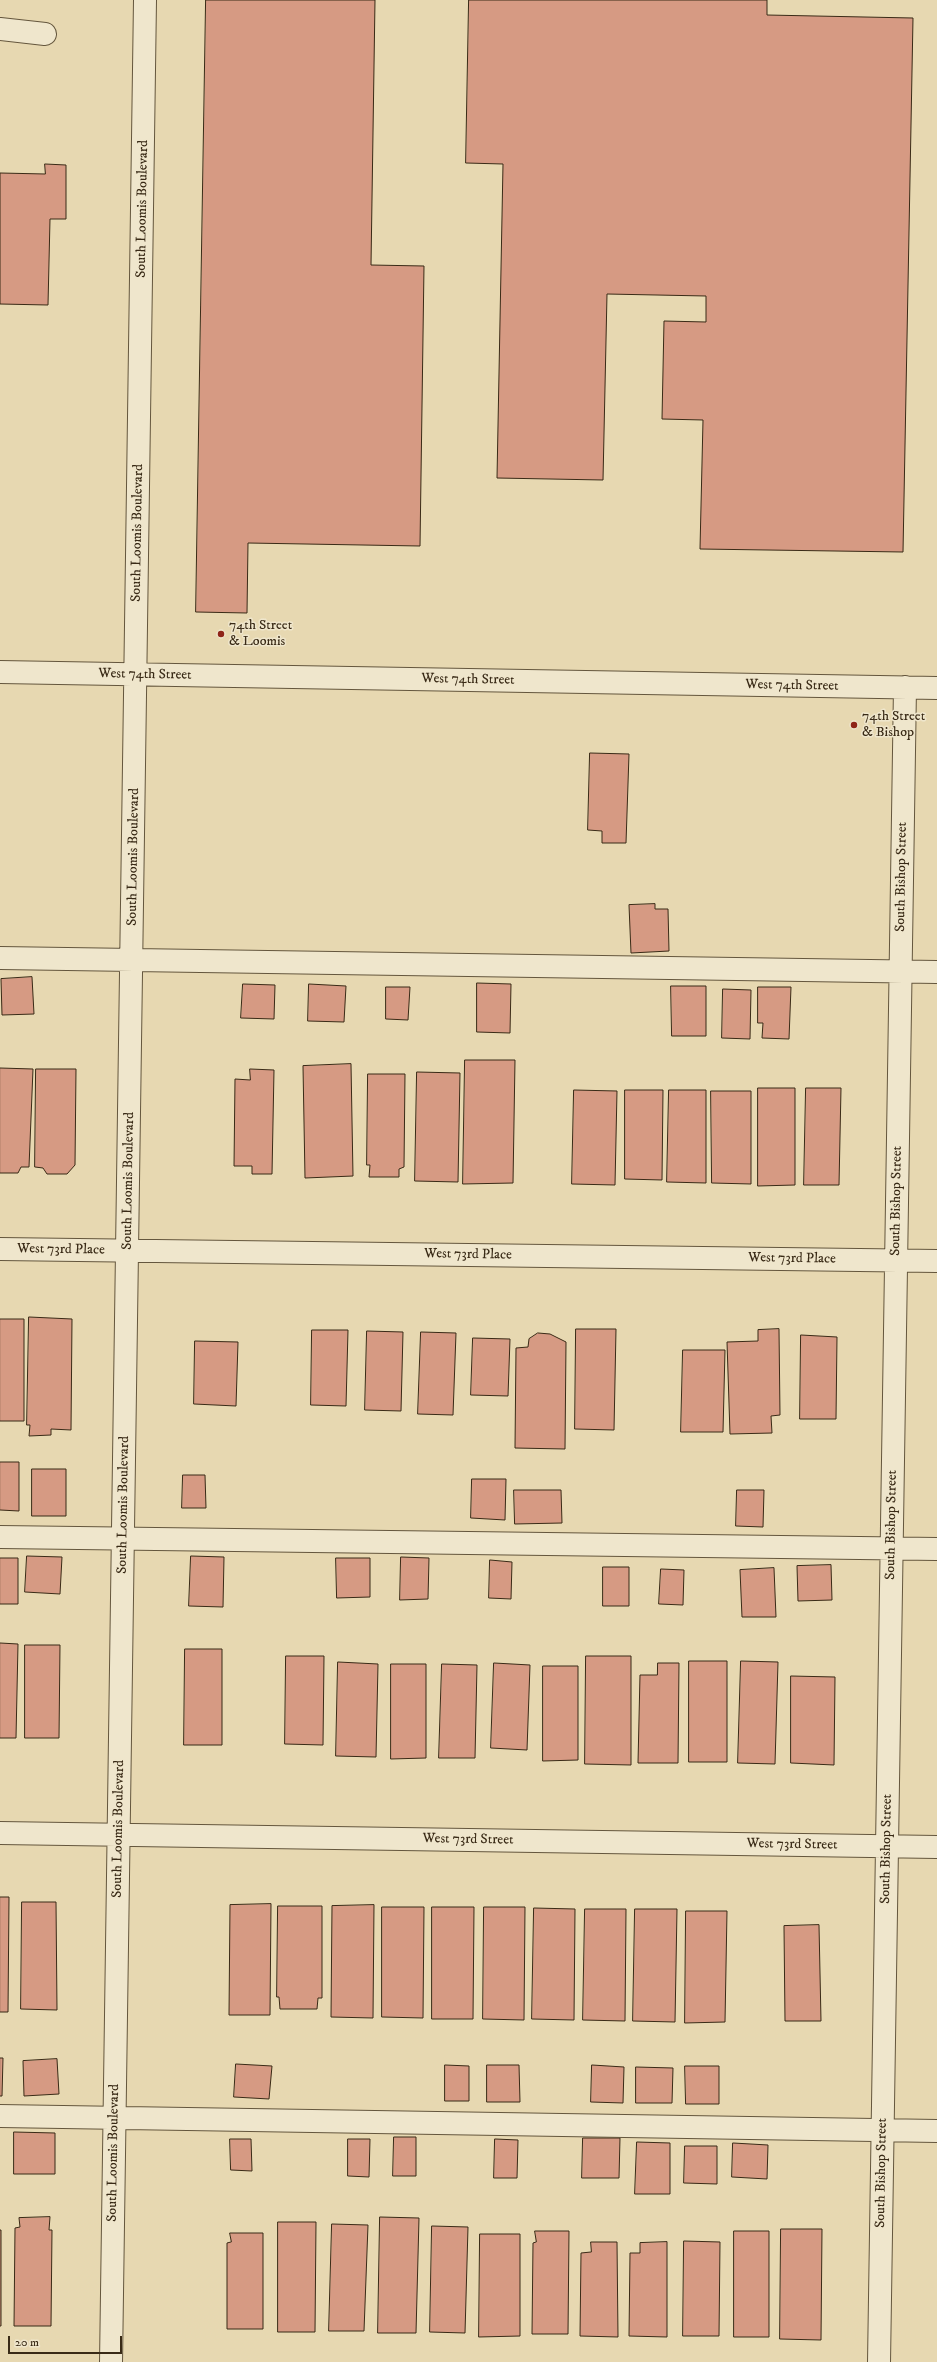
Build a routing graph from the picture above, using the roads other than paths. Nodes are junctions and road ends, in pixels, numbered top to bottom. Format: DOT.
graph roads {
  1 [pos="146,0"];
  2 [pos="0,29"];
  3 [pos="45,34"];
  4 [pos="0,672"];
  5 [pos="136,675"];
  6 [pos="905,687"];
  7 [pos="937,688"];
  8 [pos="0,958"];
  9 [pos="132,960"];
  10 [pos="900,971"];
  11 [pos="937,972"];
  12 [pos="0,1249"];
  13 [pos="128,1251"];
  14 [pos="896,1260"];
  15 [pos="937,1261"];
  16 [pos="0,1537"];
  17 [pos="123,1539"];
  18 [pos="892,1548"];
  19 [pos="937,1549"];
  20 [pos="0,1833"];
  21 [pos="119,1835"];
  22 [pos="887,1846"];
  23 [pos="937,1847"];
  24 [pos="0,2116"];
  25 [pos="114,2117"];
  26 [pos="882,2130"];
  27 [pos="937,2131"];
  28 [pos="111,2362"];
  29 [pos="879,2362"];
  1 -- 5 [label="street, South Loomis Boulevard"];
  2 -- 3 [label="street"];
  4 -- 5 [label="street, West 74th Street"];
  5 -- 6 [label="street, West 74th Street"];
  5 -- 9 [label="street, South Loomis Boulevard"];
  6 -- 7 [label="street, West 74th Street"];
  6 -- 10 [label="street, South Bishop Street"];
  8 -- 9 [label="street"];
  9 -- 10 [label="street"];
  9 -- 13 [label="street, South Loomis Boulevard"];
  10 -- 11 [label="street"];
  10 -- 14 [label="street, South Bishop Street"];
  12 -- 13 [label="street, West 73rd Place"];
  13 -- 14 [label="street, West 73rd Place"];
  13 -- 17 [label="street, South Loomis Boulevard"];
  14 -- 15 [label="street, West 73rd Place"];
  14 -- 18 [label="street, South Bishop Street"];
  16 -- 17 [label="street"];
  17 -- 18 [label="street"];
  17 -- 21 [label="street, South Loomis Boulevard"];
  18 -- 19 [label="street"];
  18 -- 22 [label="street, South Bishop Street"];
  20 -- 21 [label="street, West 73rd Street"];
  21 -- 22 [label="street, West 73rd Street"];
  21 -- 25 [label="street, South Loomis Boulevard"];
  22 -- 23 [label="street, West 73rd Street"];
  22 -- 26 [label="street, South Bishop Street"];
  24 -- 25 [label="street"];
  25 -- 26 [label="street"];
  25 -- 28 [label="street, South Loomis Boulevard"];
  26 -- 27 [label="street"];
  26 -- 29 [label="street, South Bishop Street"];
}
